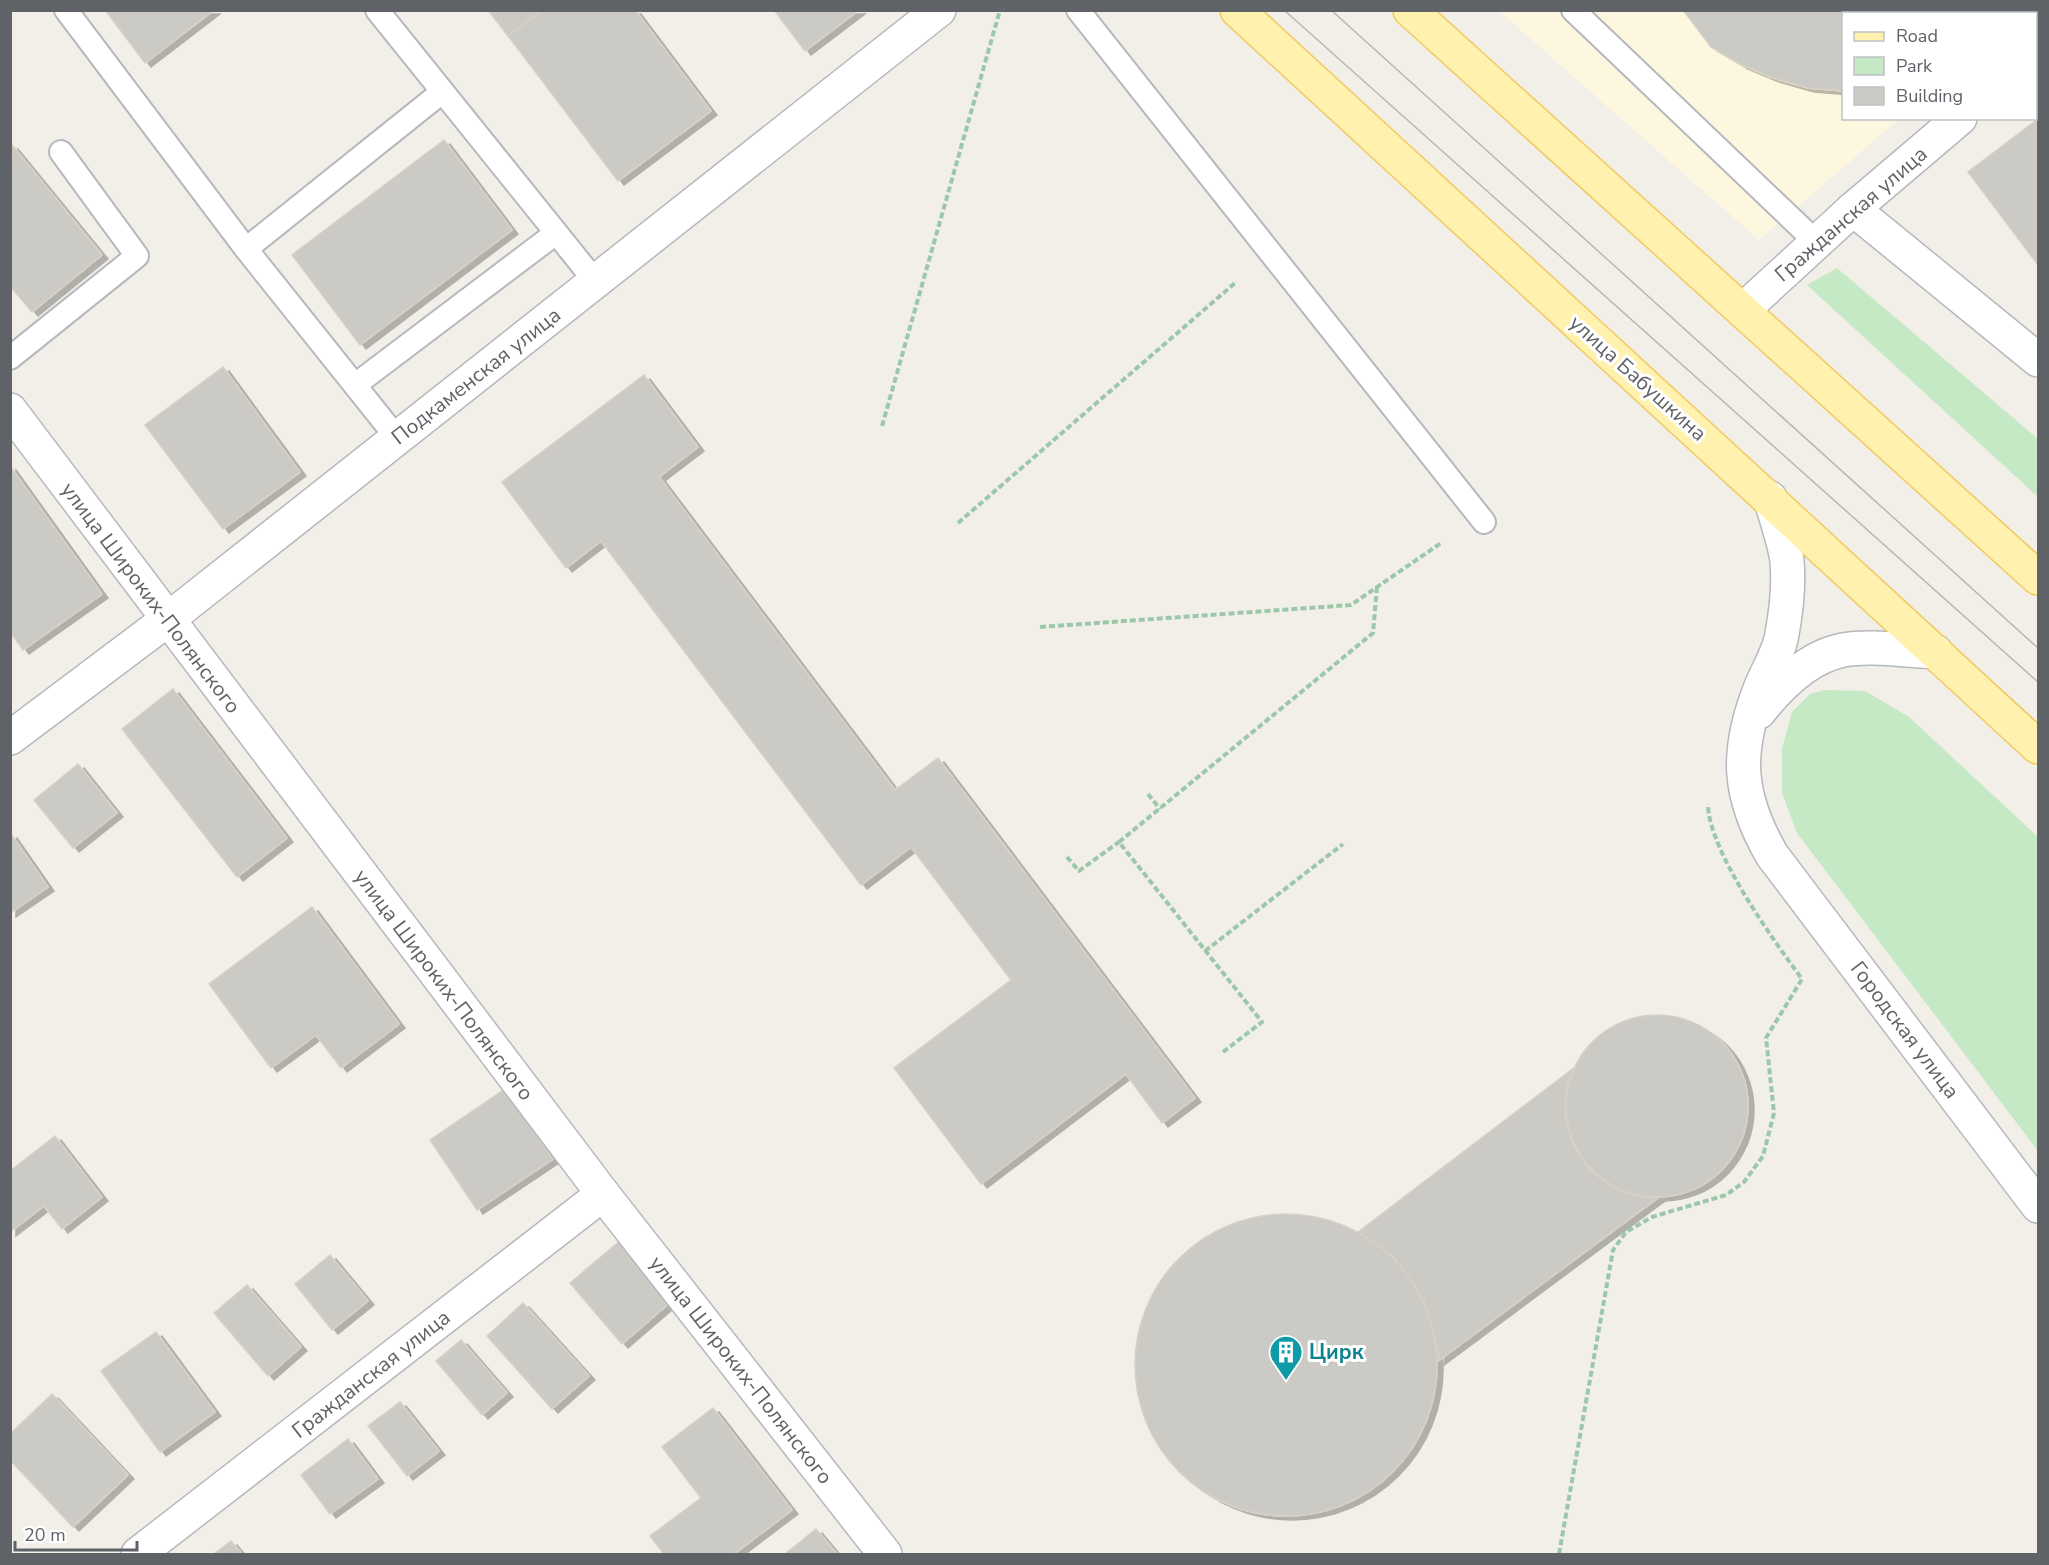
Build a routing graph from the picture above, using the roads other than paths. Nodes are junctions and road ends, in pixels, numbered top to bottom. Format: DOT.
graph roads {
  1 [pos="66,10"];
  2 [pos="377,10"];
  3 [pos="939,10"];
  4 [pos="1078,10"];
  5 [pos="1237,10"];
  6 [pos="1410,10"];
  7 [pos="1573,10"];
  8 [pos="442,92"];
  9 [pos="1958,120"];
  10 [pos="60,152"];
  11 [pos="1853,209"];
  12 [pos="556,233"];
  13 [pos="1816,242"];
  14 [pos="246,249"];
  15 [pos="595,281"];
  16 [pos="1743,310"];
  17 [pos="10,358"];
  18 [pos="2038,360"];
  19 [pos="355,386"];
  20 [pos="10,411"];
  21 [pos="397,438"];
  22 [pos="1770,498"];
  23 [pos="1484,522"];
  24 [pos="2038,578"];
  25 [pos="167,620"];
  26 [pos="1936,652"];
  27 [pos="1746,727"];
  28 [pos="10,738"];
  29 [pos="2038,747"];
  30 [pos="603,1194"];
  31 [pos="2038,1206"];
  32 [pos="138,1554"];
  33 [pos="885,1554"];
  1 -- 14 [label="lane"];
  2 -- 8 [label="lane"];
  3 -- 15 [label="street, Подкаменская улица"];
  4 -- 23 [label="lane"];
  5 -- 22 [label="main road, улица Бабушкина"];
  6 -- 16 [label="main road"];
  7 -- 13 [label="lane"];
  8 -- 12 [label="lane"];
  8 -- 14 [label="lane"];
  9 -- 11 [label="street, Гражданская улица"];
  10 -- 17 [label="lane"];
  11 -- 13 [label="street, Гражданская улица"];
  11 -- 18 [label="street"];
  12 -- 15 [label="lane"];
  12 -- 19 [label="lane"];
  13 -- 16 [label="street, Гражданская улица"];
  14 -- 19 [label="lane"];
  15 -- 21 [label="street, Подкаменская улица"];
  16 -- 24 [label="main road"];
  19 -- 21 [label="lane"];
  20 -- 25 [label="street, улица Широких-Полянского"];
  21 -- 25 [label="street, Подкаменская улица"];
  22 -- 26 [label="main road, улица Бабушкина"];
  22 -- 27 [label="street, Городская улица"];
  25 -- 28 [label="street, Подкаменская улица"];
  25 -- 30 [label="street, улица Широких-Полянского"];
  26 -- 27 [label="street"];
  26 -- 29 [label="main road, улица Бабушкина"];
  27 -- 31 [label="street, Городская улица"];
  30 -- 32 [label="street, Гражданская улица"];
  30 -- 33 [label="street, улица Широких-Полянского"];
}
